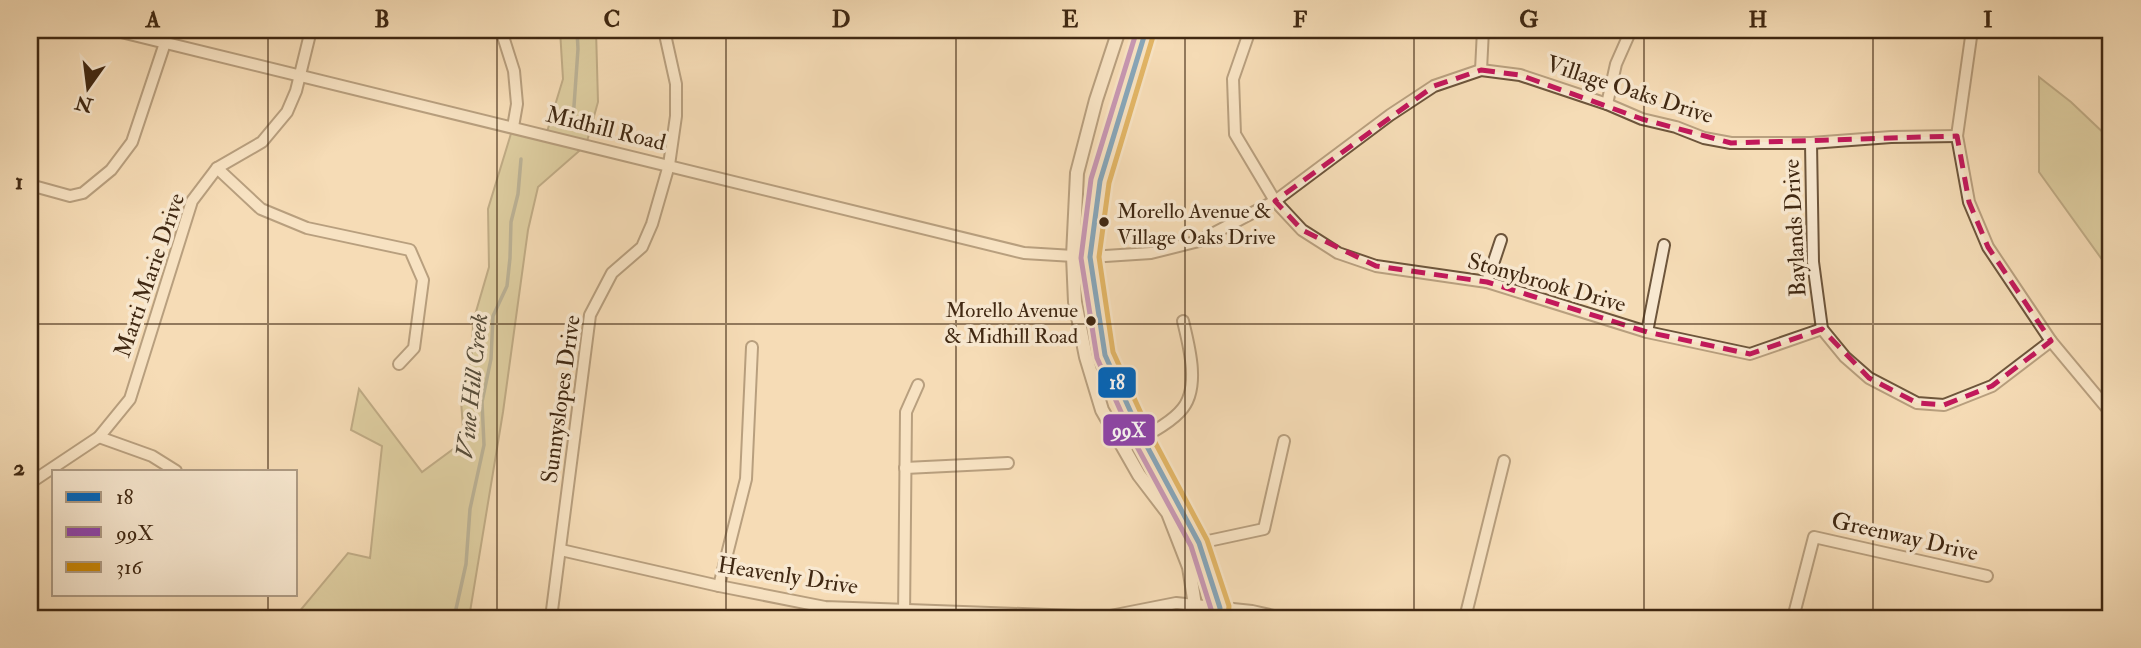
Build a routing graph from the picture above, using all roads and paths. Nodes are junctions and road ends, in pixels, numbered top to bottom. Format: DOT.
graph roads {
  1 [pos="113,30"];
  2 [pos="312,30"];
  3 [pos="501,30"];
  4 [pos="664,30"];
  5 [pos="1119,30"];
  6 [pos="1146,30"];
  7 [pos="1250,30"];
  8 [pos="1483,30"];
  9 [pos="1631,30"];
  10 [pos="1972,30"];
  11 [pos="165,43"];
  12 [pos="1481,70"];
  13 [pos="300,75"];
  14 [pos="1607,104"];
  15 [pos="513,127"];
  16 [pos="1957,136"];
  17 [pos="1811,143"];
  18 [pos="669,166"];
  19 [pos="217,168"];
  20 [pos="30,185"];
  21 [pos="1275,201"];
  22 [pos="1501,240"];
  23 [pos="1664,245"];
  24 [pos="1073,256"];
  25 [pos="1090,257"];
  26 [pos="1487,282"];
  27 [pos="1183,321"];
  28 [pos="1822,329"];
  29 [pos="1647,332"];
  30 [pos="2051,341"];
  31 [pos="752,347"];
  32 [pos="399,364"];
  33 [pos="918,385"];
  34 [pos="2111,413"];
  35 [pos="99,437"];
  36 [pos="1143,437"];
  37 [pos="1284,442"];
  38 [pos="1124,447"];
  39 [pos="1504,461"];
  40 [pos="1008,463"];
  41 [pos="905,468"];
  42 [pos="174,470"];
  43 [pos="30,483"];
  44 [pos="1199,543"];
  45 [pos="561,550"];
  46 [pos="1986,576"];
  47 [pos="719,586"];
  48 [pos="1197,612"];
  49 [pos="1219,613"];
  50 [pos="904,614"];
  51 [pos="551,618"];
  52 [pos="1283,618"];
  53 [pos="1465,618"];
  54 [pos="1793,618"];
  1 -- 11 [label="street, Midhill Road"];
  2 -- 13 [label="street, Marti Marie Drive"];
  3 -- 15 [label="street"];
  4 -- 18 [label="street, Sunnyslopes Drive"];
  5 -- 24 [label="street"];
  6 -- 25 [label="street"];
  7 -- 21 [label="street, Stonybrook Drive"];
  8 -- 12 [label="street"];
  9 -- 14 [label="street"];
  10 -- 16 [label="street"];
  11 -- 13 [label="street, Midhill Road"];
  11 -- 20 [label="street"];
  12 -- 14 [label="street, Village Oaks Drive"];
  12 -- 21 [label="street, Village Oaks Drive"];
  13 -- 15 [label="street, Midhill Road"];
  13 -- 19 [label="street, Marti Marie Drive"];
  14 -- 17 [label="street, Village Oaks Drive"];
  15 -- 18 [label="street, Midhill Road"];
  16 -- 17 [label="street, Village Oaks Drive"];
  16 -- 30 [label="street"];
  17 -- 28 [label="street, Baylands Drive"];
  18 -- 24 [label="street, Midhill Road"];
  18 -- 45 [label="street, Sunnyslopes Drive"];
  19 -- 32 [label="street"];
  19 -- 35 [label="street, Marti Marie Drive"];
  21 -- 25 [label="street, Village Oaks Drive"];
  21 -- 26 [label="street, Stonybrook Drive"];
  22 -- 26 [label="street"];
  23 -- 29 [label="street"];
  24 -- 25 [label="street, Midhill Road"];
  24 -- 38 [label="street"];
  25 -- 36 [label="street"];
  26 -- 29 [label="street, Stonybrook Drive"];
  27 -- 36 [label="street"];
  28 -- 29 [label="street, Stonybrook Drive"];
  28 -- 30 [label="street"];
  30 -- 34 [label="street"];
  31 -- 47 [label="street"];
  33 -- 41 [label="street"];
  35 -- 42 [label="street"];
  35 -- 43 [label="street, Marti Marie Drive"];
  36 -- 38 [label="street"];
  36 -- 44 [label="street"];
  37 -- 44 [label="street"];
  38 -- 48 [label="street"];
  39 -- 53 [label="street"];
  40 -- 41 [label="street"];
  41 -- 50 [label="street"];
  44 -- 49 [label="street"];
  45 -- 47 [label="street, Heavenly Drive"];
  45 -- 51 [label="street, Sunnyslopes Drive"];
  46 -- 54 [label="street, Greenway Drive"];
  47 -- 50 [label="street, Heavenly Drive"];
  48 -- 49 [label="street, Heavenly Drive"];
  48 -- 50 [label="street, Heavenly Drive"];
  49 -- 52 [label="street, Heavenly Drive"];
}
